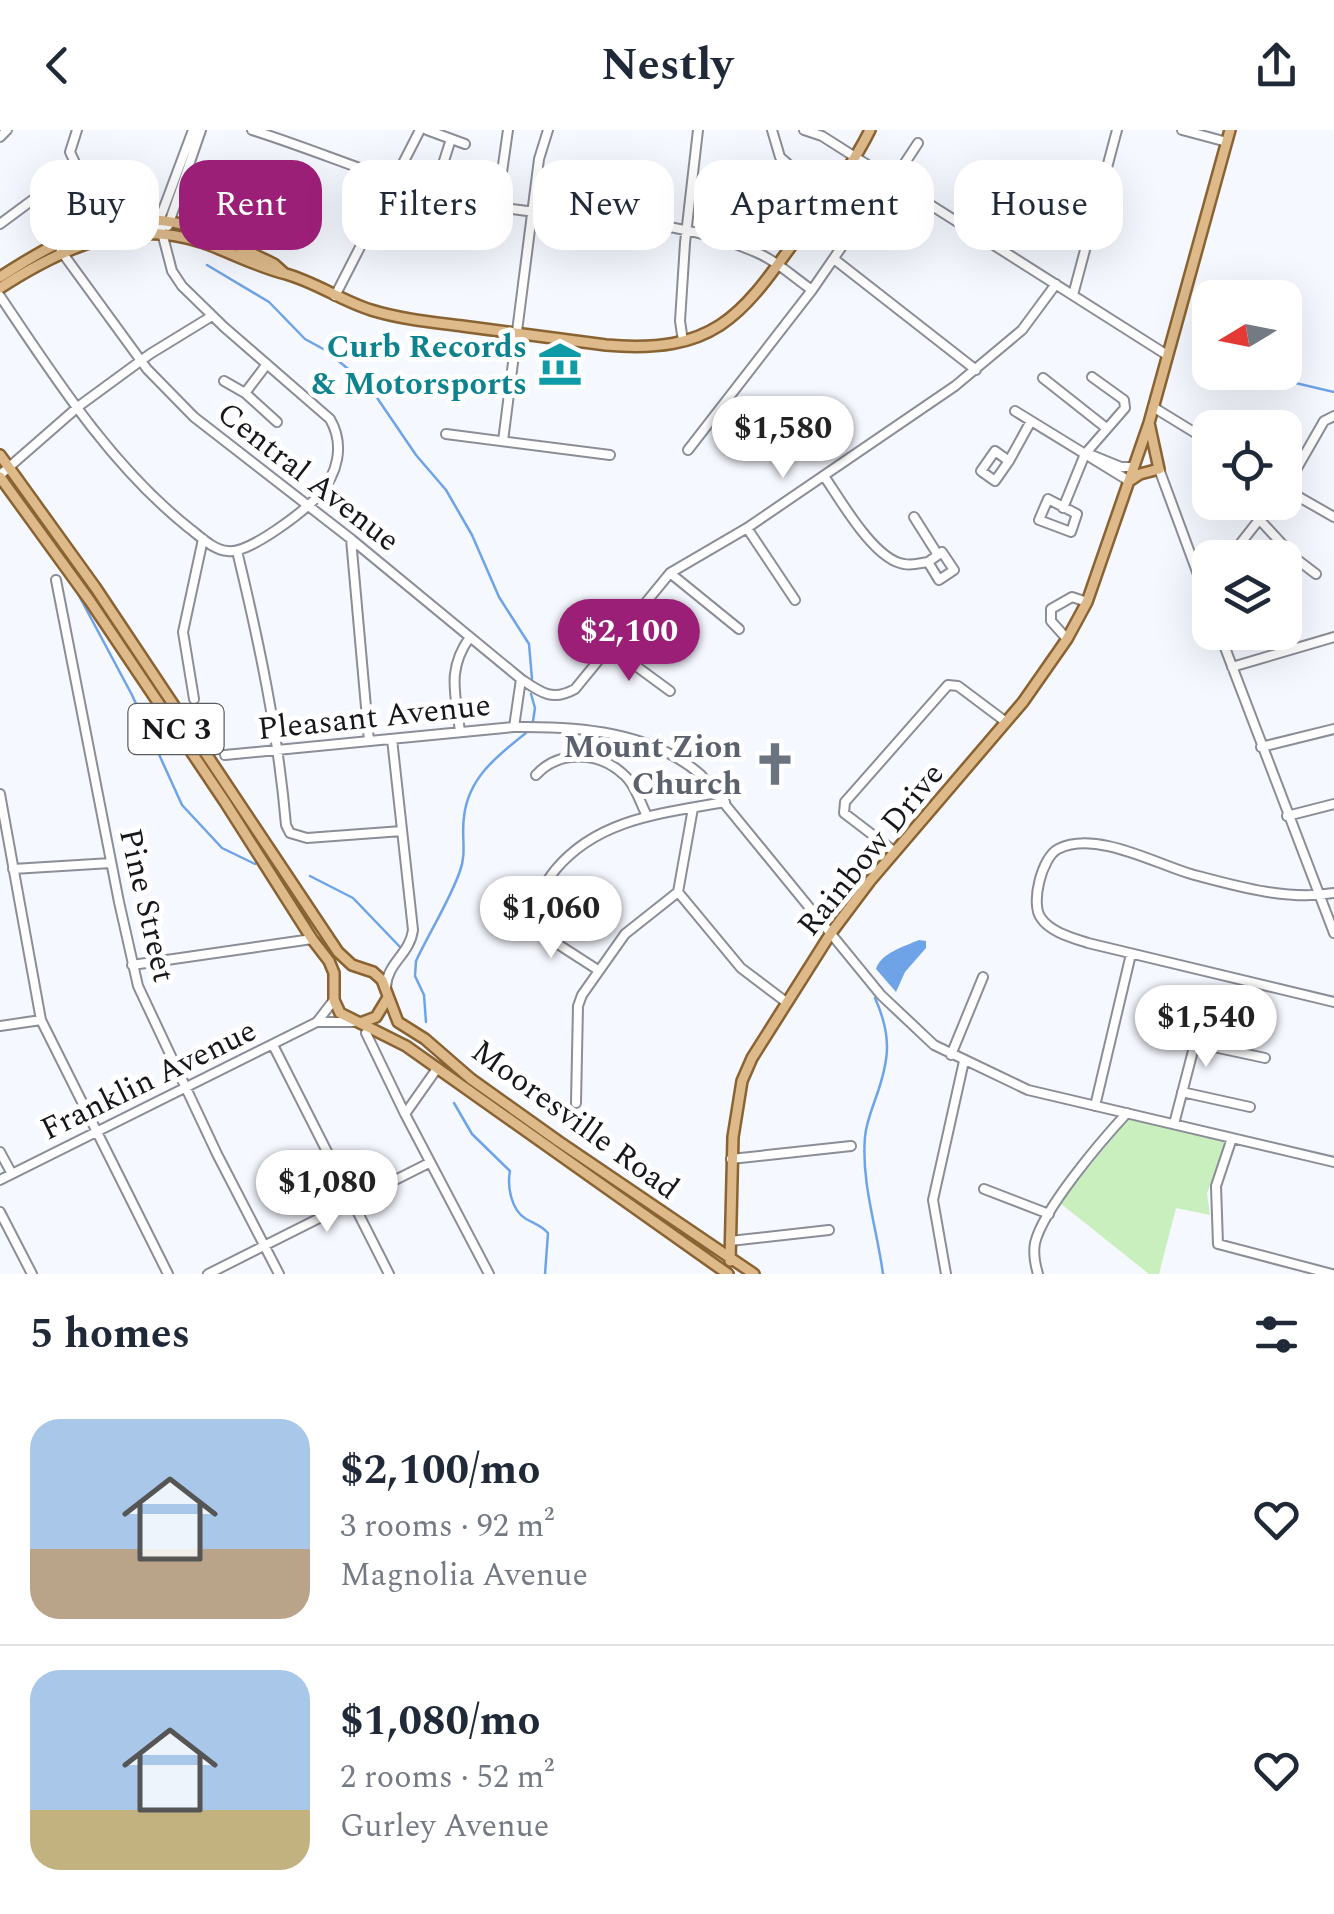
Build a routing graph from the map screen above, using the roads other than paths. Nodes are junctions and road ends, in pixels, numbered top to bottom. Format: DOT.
graph roads {
  1 [pos="7,130"];
  2 [pos="76,130"];
  3 [pos="192,130"];
  4 [pos="201,130"];
  5 [pos="252,130"];
  6 [pos="423,130"];
  7 [pos="508,130"];
  8 [pos="548,130"];
  9 [pos="698,130"];
  10 [pos="772,130"];
  11 [pos="804,130"];
  12 [pos="870,130"];
  13 [pos="1117,130"];
  14 [pos="1182,130"];
  15 [pos="1230,130"];
  16 [pos="0,137"];
  17 [pos="451,139"];
  18 [pos="1227,142"];
  19 [pos="465,144"];
  20 [pos="918,144"];
  21 [pos="855,157"];
  22 [pos="74,160"];
  23 [pos="406,160"];
  24 [pos="444,160"];
  25 [pos="504,160"];
  26 [pos="539,160"];
  27 [pos="782,160"];
  28 [pos="853,160"];
  29 [pos="860,160"];
  30 [pos="907,160"];
  31 [pos="342,162"];
  32 [pos="30,202"];
  33 [pos="934,207"];
  34 [pos="513,209"];
  35 [pos="533,211"];
  36 [pos="159,221"];
  37 [pos="165,221"];
  38 [pos="0,224"];
  39 [pos="674,230"];
  40 [pos="686,232"];
  41 [pos="164,234"];
  42 [pos="44,250"];
  43 [pos="359,250"];
  44 [pos="789,250"];
  45 [pos="841,250"];
  46 [pos="61,251"];
  47 [pos="834,260"];
  48 [pos="778,265"];
  49 [pos="284,273"];
  50 [pos="0,277"];
  51 [pos="1056,284"];
  52 [pos="0,288"];
  53 [pos="812,290"];
  54 [pos="1073,294"];
  55 [pos="0,296"];
  56 [pos="336,296"];
  57 [pos="212,316"];
  58 [pos="517,334"];
  59 [pos="683,341"];
  60 [pos="1167,355"];
  61 [pos="140,360"];
  62 [pos="267,364"];
  63 [pos="976,370"];
  64 [pos="1092,377"];
  65 [pos="1043,378"];
  66 [pos="224,381"];
  67 [pos="245,394"];
  68 [pos="79,406"];
  69 [pos="1153,407"];
  70 [pos="1014,411"];
  71 [pos="1334,416"];
  72 [pos="1032,421"];
  73 [pos="277,422"];
  74 [pos="1149,423"];
  75 [pos="1104,428"];
  76 [pos="1192,431"];
  77 [pos="446,434"];
  78 [pos="503,442"];
  79 [pos="688,450"];
  80 [pos="0,454"];
  81 [pos="1085,454"];
  82 [pos="610,456"];
  83 [pos="1302,459"];
  84 [pos="1009,460"];
  85 [pos="1158,466"];
  86 [pos="1134,467"];
  87 [pos="3,473"];
  88 [pos="824,476"];
  89 [pos="1129,481"];
  90 [pos="1302,499"];
  91 [pos="307,505"];
  92 [pos="1063,508"];
  93 [pos="914,517"];
  94 [pos="1334,517"];
  95 [pos="1259,520"];
  96 [pos="747,528"];
  97 [pos="203,538"];
  98 [pos="351,539"];
  99 [pos="1243,540"];
  100 [pos="237,552"];
  101 [pos="938,555"];
  102 [pos="1192,559"];
  103 [pos="928,562"];
  104 [pos="670,573"];
  105 [pos="1316,574"];
  106 [pos="56,580"];
  107 [pos="795,600"];
  108 [pos="1087,602"];
  109 [pos="739,629"];
  110 [pos="470,637"];
  111 [pos="1068,638"];
  112 [pos="1334,638"];
  113 [pos="610,646"];
  114 [pos="1226,650"];
  115 [pos="1232,667"];
  116 [pos="521,678"];
  117 [pos="670,691"];
  118 [pos="194,699"];
  119 [pos="1006,722"];
  120 [pos="514,727"];
  121 [pos="1334,729"];
  122 [pos="460,732"];
  123 [pos="392,739"];
  124 [pos="369,741"];
  125 [pos="1261,746"];
  126 [pos="278,750"];
  127 [pos="225,755"];
  128 [pos="536,774"];
  129 [pos="0,794"];
  130 [pos="725,802"];
  131 [pos="1334,804"];
  132 [pos="692,808"];
  133 [pos="646,816"];
  134 [pos="1287,816"];
  135 [pos="402,831"];
  136 [pos="896,852"];
  137 [pos="111,863"];
  138 [pos="13,868"];
  139 [pos="678,892"];
  140 [pos="1334,893"];
  141 [pos="1318,896"];
  142 [pos="831,933"];
  143 [pos="1334,933"];
  144 [pos="312,940"];
  145 [pos="1131,954"];
  146 [pos="132,964"];
  147 [pos="394,964"];
  148 [pos="365,970"];
  149 [pos="598,970"];
  150 [pos="983,977"];
  151 [pos="387,989"];
  152 [pos="334,994"];
  153 [pos="786,1002"];
  154 [pos="1334,1002"];
  155 [pos="41,1020"];
  156 [pos="317,1022"];
  157 [pos="355,1022"];
  158 [pos="0,1026"];
  159 [pos="366,1033"];
  160 [pos="272,1045"];
  161 [pos="951,1054"];
  162 [pos="1265,1058"];
  163 [pos="964,1061"];
  164 [pos="436,1070"];
  165 [pos="186,1090"];
  166 [pos="1182,1092"];
  167 [pos="576,1102"];
  168 [pos="1095,1106"];
  169 [pos="1250,1107"];
  170 [pos="405,1114"];
  171 [pos="1126,1114"];
  172 [pos="1174,1124"];
  173 [pos="96,1133"];
  174 [pos="1232,1138"];
  175 [pos="851,1146"];
  176 [pos="0,1152"];
  177 [pos="732,1159"];
  178 [pos="1334,1162"];
  179 [pos="429,1163"];
  180 [pos="12,1174"];
  181 [pos="0,1180"];
  182 [pos="984,1189"];
  183 [pos="351,1202"];
  184 [pos="0,1212"];
  185 [pos="1049,1214"];
  186 [pos="828,1230"];
  187 [pos="730,1241"];
  188 [pos="265,1245"];
  189 [pos="730,1258"];
  190 [pos="32,1274"];
  191 [pos="168,1274"];
  192 [pos="208,1274"];
  193 [pos="279,1274"];
  194 [pos="389,1274"];
  195 [pos="489,1274"];
  196 [pos="729,1274"];
  197 [pos="754,1274"];
  198 [pos="946,1274"];
  199 [pos="1038,1274"];
  200 [pos="1332,1274"];
  1 -- 16 [label="street"];
  2 -- 22 [label="street"];
  3 -- 37 [label="street"];
  4 -- 37 [label="street"];
  5 -- 31 [label="street"];
  6 -- 17 [label="street"];
  6 -- 23 [label="street"];
  7 -- 25 [label="street"];
  8 -- 26 [label="street"];
  9 -- 40 [label="street"];
  10 -- 27 [label="street"];
  11 -- 21 [label="street"];
  12 -- 21 [label="main road"];
  13 -- 54 [label="street"];
  14 -- 18 [label="street"];
  15 -- 18 [label="main road, Rainbow Drive"];
  17 -- 19 [label="street"];
  17 -- 24 [label="street"];
  18 -- 60 [label="main road, Rainbow Drive"];
  20 -- 30 [label="street"];
  21 -- 28 [label="main road"];
  21 -- 29 [label="street"];
  32 -- 38 [label="street"];
  33 -- 51 [label="street"];
  34 -- 35 [label="street"];
  35 -- 58 [label="street"];
  36 -- 37 [label="main road"];
  37 -- 41 [label="street"];
  37 -- 49 [label="main road"];
  39 -- 40 [label="street"];
  40 -- 48 [label="street"];
  40 -- 59 [label="street"];
  41 -- 46 [label="main road"];
  41 -- 49 [label="main road"];
  41 -- 57 [label="street"];
  42 -- 50 [label="main road"];
  43 -- 56 [label="street"];
  44 -- 48 [label="main road"];
  45 -- 47 [label="street"];
  46 -- 52 [label="main road"];
  46 -- 61 [label="street, Central Avenue"];
  47 -- 53 [label="street"];
  47 -- 63 [label="street"];
  48 -- 53 [label="street"];
  48 -- 59 [label="main road"];
  49 -- 56 [label="main road"];
  51 -- 54 [label="street"];
  51 -- 63 [label="street"];
  53 -- 79 [label="street"];
  54 -- 60 [label="street"];
  55 -- 68 [label="street"];
  56 -- 58 [label="main road"];
  57 -- 61 [label="street"];
  57 -- 62 [label="street"];
  58 -- 59 [label="main road"];
  58 -- 78 [label="street"];
  60 -- 69 [label="main road, Rainbow Drive"];
  61 -- 68 [label="street"];
  61 -- 91 [label="street, Central Avenue"];
  62 -- 67 [label="street"];
  62 -- 91 [label="street"];
  63 -- 88 [label="street"];
  64 -- 75 [label="street"];
  65 -- 75 [label="street"];
  66 -- 67 [label="street"];
  67 -- 73 [label="street"];
  68 -- 87 [label="street"];
  68 -- 97 [label="street"];
  69 -- 74 [label="main road, Rainbow Drive"];
  69 -- 76 [label="street"];
  70 -- 72 [label="street"];
  71 -- 83 [label="street"];
  72 -- 81 [label="street"];
  72 -- 84 [label="street"];
  74 -- 85 [label="main road"];
  74 -- 86 [label="main road, Rainbow Drive"];
  75 -- 81 [label="street"];
  77 -- 78 [label="street"];
  78 -- 82 [label="street"];
  80 -- 87 [label="main road, Mooresville Road"];
  81 -- 86 [label="street"];
  81 -- 89 [label="street"];
  81 -- 92 [label="street"];
  85 -- 86 [label="main road"];
  85 -- 89 [label="main road"];
  85 -- 102 [label="street"];
  86 -- 89 [label="main road, Rainbow Drive"];
  87 -- 144 [label="main road, Mooresville Road / NC 3"];
  87 -- 148 [label="main road, Mooresville Road"];
  88 -- 96 [label="street"];
  88 -- 103 [label="street"];
  89 -- 108 [label="main road, Rainbow Drive"];
  90 -- 94 [label="street"];
  91 -- 98 [label="street, Central Avenue"];
  91 -- 100 [label="street"];
  92 -- 92 [label="street"];
  93 -- 101 [label="street"];
  95 -- 99 [label="street"];
  95 -- 105 [label="street"];
  96 -- 104 [label="street"];
  96 -- 107 [label="street"];
  97 -- 100 [label="street"];
  97 -- 118 [label="street"];
  98 -- 110 [label="street, Central Avenue"];
  98 -- 124 [label="street"];
  100 -- 126 [label="street"];
  101 -- 103 [label="street"];
  101 -- 103 [label="street"];
  104 -- 109 [label="street"];
  104 -- 113 [label="street, Central Avenue"];
  106 -- 137 [label="street, Pine Street"];
  108 -- 111 [label="main road, Rainbow Drive"];
  108 -- 111 [label="street"];
  110 -- 116 [label="street, Central Avenue"];
  110 -- 122 [label="street"];
  111 -- 119 [label="main road, Rainbow Drive"];
  112 -- 115 [label="street"];
  113 -- 116 [label="street, Central Avenue"];
  113 -- 117 [label="street"];
  114 -- 115 [label="street"];
  115 -- 125 [label="street"];
  116 -- 120 [label="street"];
  119 -- 136 [label="main road, Rainbow Drive"];
  119 -- 136 [label="street"];
  120 -- 122 [label="street, Pleasant Avenue"];
  120 -- 130 [label="street, Pleasant Avenue"];
  121 -- 125 [label="street"];
  122 -- 123 [label="street, Pleasant Avenue"];
  123 -- 124 [label="street, Pleasant Avenue"];
  123 -- 135 [label="street"];
  124 -- 126 [label="street, Pleasant Avenue"];
  125 -- 134 [label="street"];
  126 -- 127 [label="street, Pleasant Avenue"];
  126 -- 135 [label="street"];
  128 -- 133 [label="street"];
  129 -- 138 [label="street"];
  130 -- 132 [label="street"];
  130 -- 142 [label="street, Pleasant Avenue"];
  131 -- 134 [label="street"];
  132 -- 133 [label="street"];
  132 -- 139 [label="street"];
  133 -- 149 [label="street"];
  134 -- 141 [label="street"];
  135 -- 147 [label="street"];
  136 -- 142 [label="main road, Rainbow Drive"];
  137 -- 138 [label="street"];
  137 -- 146 [label="street, Pine Street"];
  138 -- 155 [label="street"];
  139 -- 149 [label="street"];
  139 -- 153 [label="street"];
  140 -- 141 [label="street"];
  141 -- 143 [label="street"];
  141 -- 145 [label="street"];
  142 -- 153 [label="main road, Rainbow Drive"];
  142 -- 161 [label="street, Pleasant Avenue"];
  144 -- 146 [label="street"];
  144 -- 152 [label="main road, Mooresville Road / NC 3"];
  145 -- 154 [label="street"];
  145 -- 168 [label="street"];
  146 -- 165 [label="street, Pine Street"];
  147 -- 148 [label="street"];
  147 -- 151 [label="street"];
  148 -- 151 [label="main road, Mooresville Road"];
  148 -- 152 [label="main road"];
  149 -- 167 [label="street"];
  150 -- 161 [label="street"];
  151 -- 157 [label="main road"];
  151 -- 189 [label="main road, Mooresville Road"];
  152 -- 156 [label="street, Franklin Avenue"];
  152 -- 157 [label="main road, Mooresville Road"];
  153 -- 177 [label="main road, Rainbow Drive"];
  155 -- 158 [label="street"];
  155 -- 173 [label="street"];
  156 -- 157 [label="street, Franklin Avenue"];
  156 -- 160 [label="street, Franklin Avenue"];
  157 -- 164 [label="main road, Mooresville Road"];
  159 -- 170 [label="street"];
  160 -- 165 [label="street, Franklin Avenue"];
  160 -- 183 [label="street"];
  161 -- 163 [label="street, Pleasant Avenue"];
  162 -- 166 [label="street"];
  163 -- 168 [label="street, Pleasant Avenue"];
  163 -- 198 [label="street"];
  164 -- 170 [label="street"];
  164 -- 196 [label="main road, Mooresville Road"];
  165 -- 173 [label="street, Franklin Avenue"];
  165 -- 188 [label="street, Pine Street"];
  166 -- 169 [label="street"];
  166 -- 172 [label="street"];
  168 -- 171 [label="street, Pleasant Avenue"];
  170 -- 179 [label="street"];
  171 -- 172 [label="street, Pleasant Avenue"];
  171 -- 185 [label="street"];
  172 -- 174 [label="street, Pleasant Avenue"];
  173 -- 180 [label="street, Franklin Avenue"];
  173 -- 191 [label="street"];
  174 -- 178 [label="street, Pleasant Avenue"];
  174 -- 200 [label="street"];
  175 -- 177 [label="street"];
  176 -- 180 [label="street"];
  177 -- 187 [label="main road, Rainbow Drive"];
  179 -- 183 [label="street"];
  179 -- 195 [label="street"];
  180 -- 181 [label="street, Franklin Avenue"];
  182 -- 185 [label="street"];
  183 -- 188 [label="street"];
  183 -- 194 [label="street"];
  184 -- 190 [label="street"];
  185 -- 199 [label="street"];
  186 -- 187 [label="street"];
  187 -- 189 [label="main road, Rainbow Drive"];
  188 -- 192 [label="street"];
  188 -- 193 [label="street, Pine Street"];
  189 -- 196 [label="main road, Rainbow Drive"];
  189 -- 197 [label="main road, Mooresville Road"];
}
